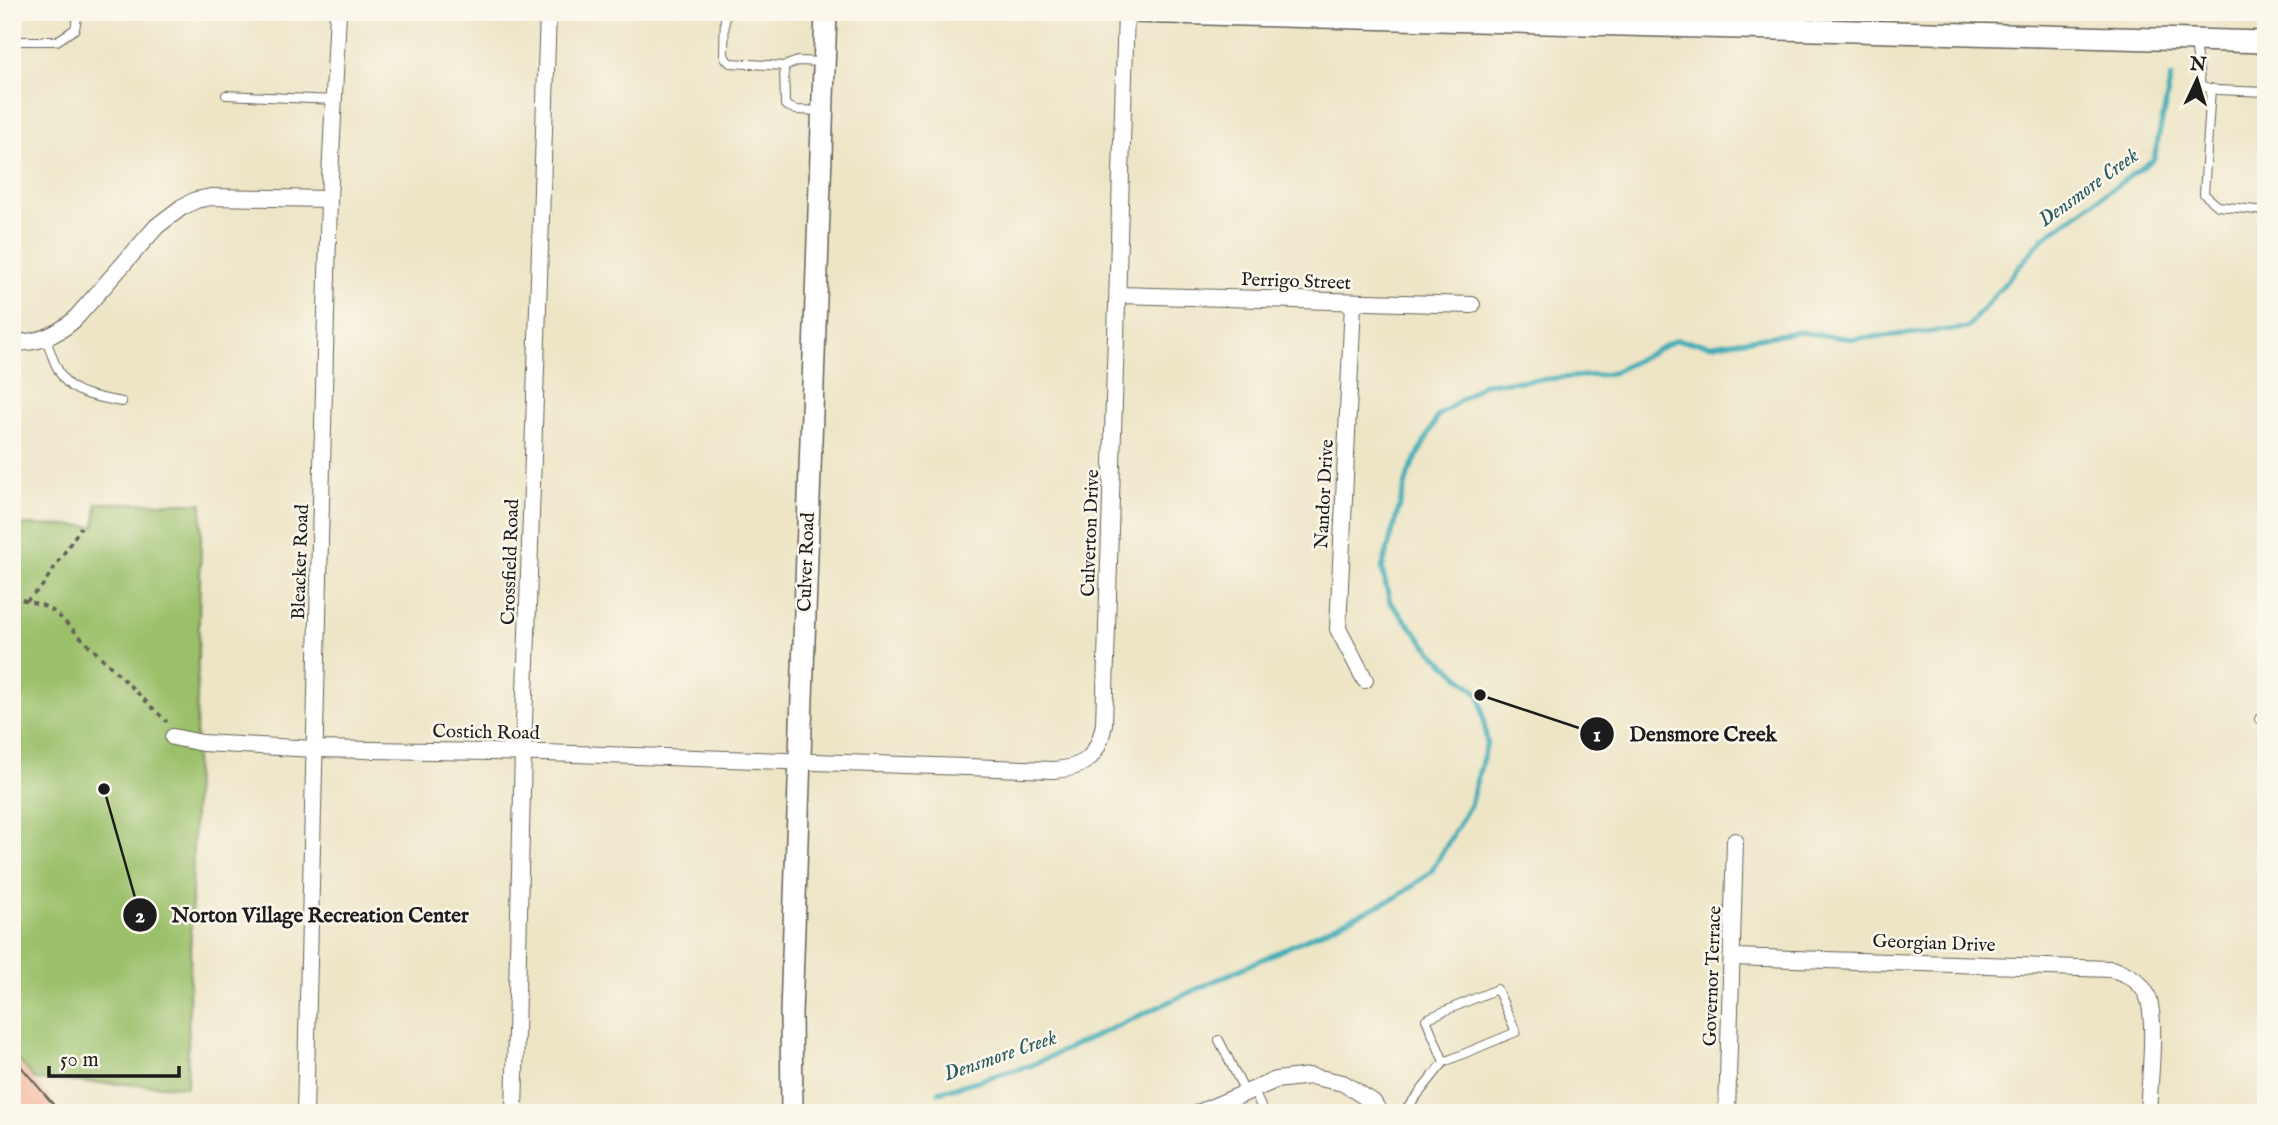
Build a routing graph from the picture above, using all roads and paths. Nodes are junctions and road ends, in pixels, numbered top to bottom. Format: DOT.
graph roads {
  1 [pos="78,12"];
  2 [pos="338,12"];
  3 [pos="548,12"];
  4 [pos="725,12"];
  5 [pos="826,12"];
  6 [pos="1126,12"];
  7 [pos="1133,12"];
  8 [pos="1217,13"];
  9 [pos="1524,17"];
  10 [pos="1777,20"];
  11 [pos="2195,40"];
  12 [pos="12,41"];
  13 [pos="2266,41"];
  14 [pos="823,62"];
  15 [pos="784,66"];
  16 [pos="2211,88"];
  17 [pos="2266,92"];
  18 [pos="226,96"];
  19 [pos="334,100"];
  20 [pos="822,111"];
  21 [pos="330,199"];
  22 [pos="2266,211"];
  23 [pos="1118,295"];
  24 [pos="1353,303"];
  25 [pos="1472,305"];
  26 [pos="46,339"];
  27 [pos="12,343"];
  28 [pos="121,402"];
  29 [pos="81,527"];
  30 [pos="12,597"];
  31 [pos="26,601"];
  32 [pos="1365,680"];
  33 [pos="172,731"];
  34 [pos="314,749"];
  35 [pos="523,752"];
  36 [pos="798,761"];
  37 [pos="1735,841"];
  38 [pos="1733,957"];
  39 [pos="1219,1040"];
  40 [pos="1444,1062"];
  41 [pos="1249,1091"];
  42 [pos="305,1113"];
  43 [pos="514,1113"];
  44 [pos="792,1113"];
  45 [pos="1198,1113"];
  46 [pos="1264,1113"];
  47 [pos="1380,1113"];
  48 [pos="1404,1113"];
  49 [pos="1727,1113"];
  50 [pos="2148,1113"];
  1 -- 12 [label="lane"];
  2 -- 19 [label="street, Bleacker Road"];
  3 -- 35 [label="street, Crossfield Road"];
  4 -- 15 [label="lane"];
  5 -- 14 [label="main road, Culver Road"];
  6 -- 23 [label="street, Culverton Drive"];
  7 -- 8 [label="main road"];
  8 -- 9 [label="main road"];
  9 -- 10 [label="main road"];
  10 -- 11 [label="main road"];
  11 -- 13 [label="main road"];
  11 -- 16 [label="lane"];
  14 -- 15 [label="lane"];
  14 -- 20 [label="main road, Culver Road"];
  15 -- 20 [label="lane"];
  16 -- 17 [label="lane"];
  16 -- 22 [label="lane"];
  18 -- 19 [label="lane"];
  19 -- 21 [label="street, Bleacker Road"];
  20 -- 36 [label="main road, Culver Road"];
  21 -- 26 [label="street"];
  21 -- 34 [label="street, Bleacker Road"];
  23 -- 24 [label="street, Perrigo Street"];
  23 -- 36 [label="street, Culverton Drive"];
  24 -- 25 [label="street, Perrigo Street"];
  24 -- 32 [label="street, Nandor Drive"];
  26 -- 27 [label="street"];
  26 -- 28 [label="lane"];
  29 -- 31 [label="path"];
  30 -- 31 [label="path"];
  31 -- 33 [label="path"];
  33 -- 34 [label="street, Costich Road"];
  34 -- 35 [label="street, Costich Road"];
  34 -- 42 [label="street, Bleacker Road"];
  35 -- 36 [label="street, Costich Road"];
  35 -- 43 [label="street, Crossfield Road"];
  36 -- 44 [label="main road, Culver Road"];
  37 -- 38 [label="street, Governor Terrace"];
  38 -- 49 [label="street, Governor Terrace"];
  38 -- 50 [label="street, Georgian Drive"];
  39 -- 41 [label="lane"];
  40 -- 40 [label="lane"];
  40 -- 48 [label="lane"];
  41 -- 45 [label="street"];
  41 -- 46 [label="lane"];
  41 -- 47 [label="street"];
}
